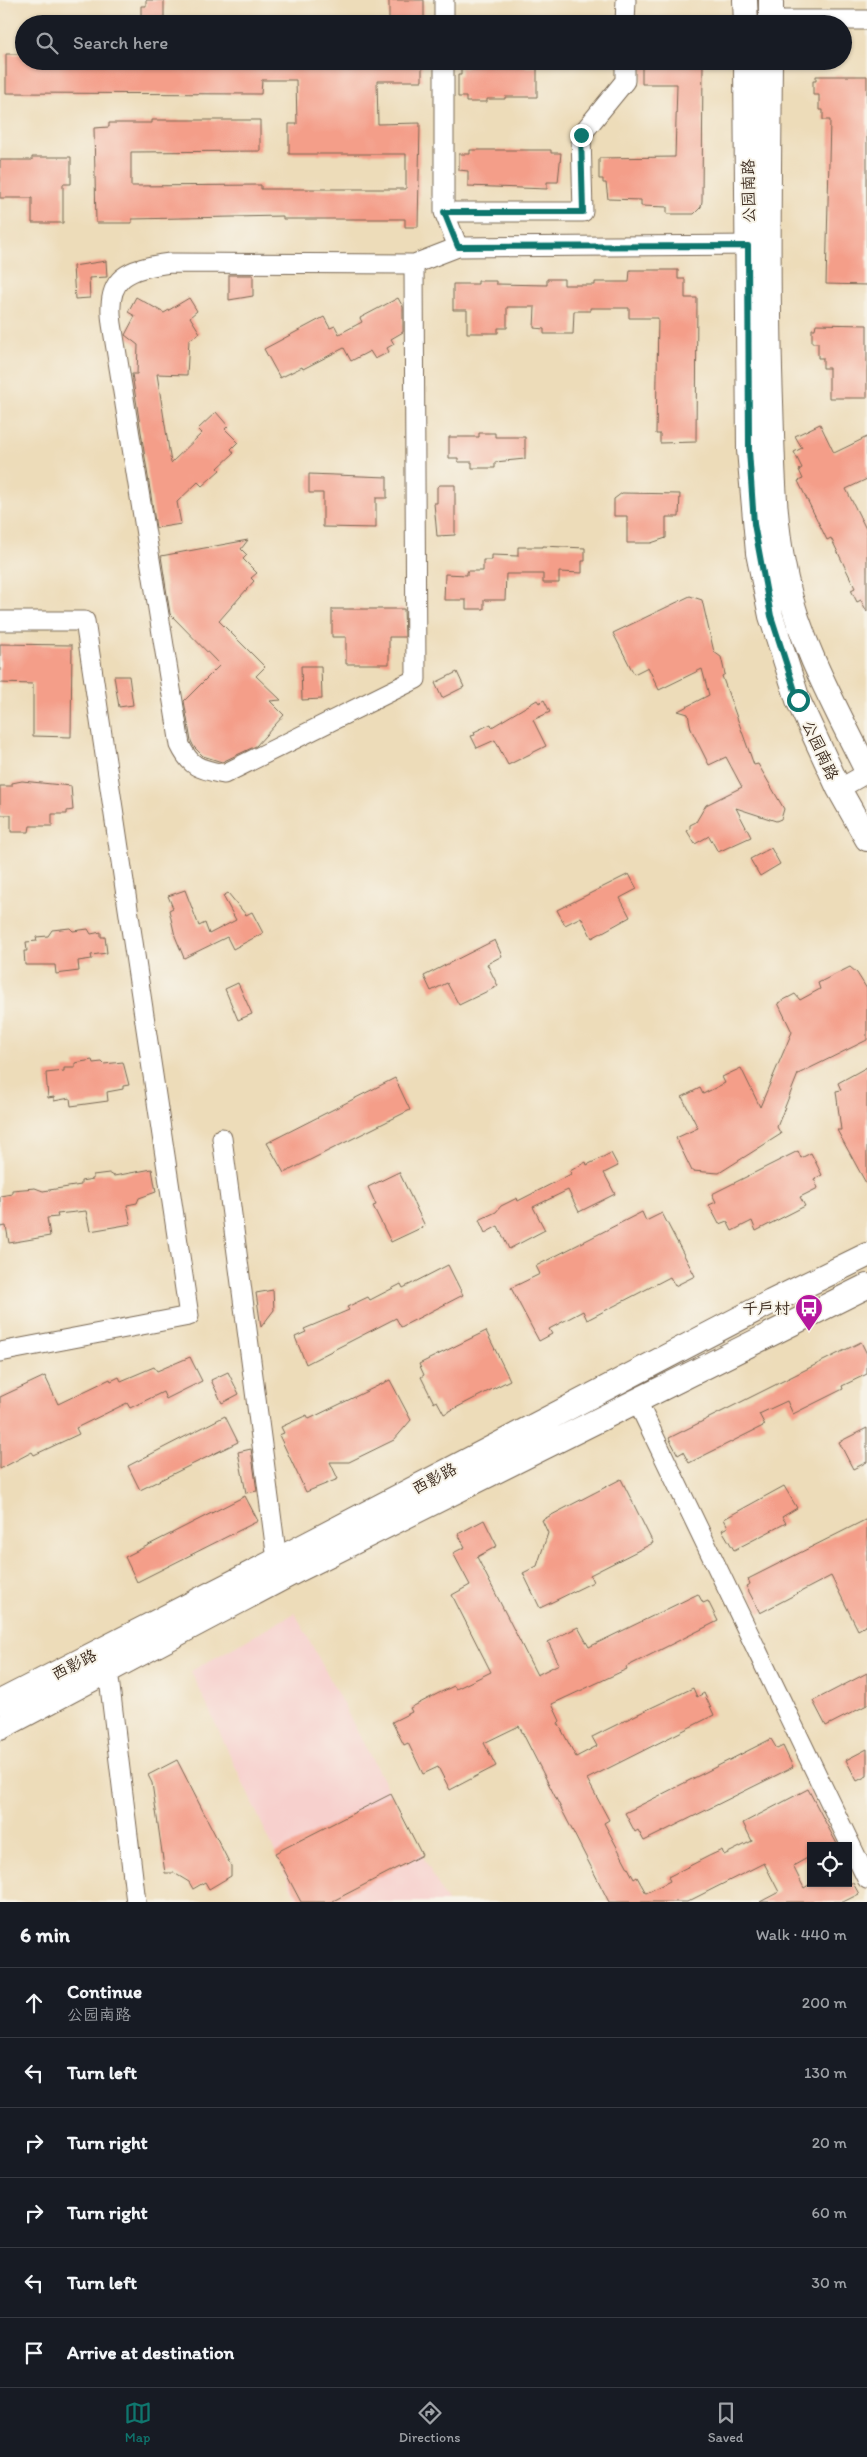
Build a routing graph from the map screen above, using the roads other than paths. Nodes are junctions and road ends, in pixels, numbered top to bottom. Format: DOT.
graph roads {
  1 [pos="444,0"];
  2 [pos="626,0"];
  3 [pos="746,0"];
  4 [pos="444,15"];
  5 [pos="625,15"];
  6 [pos="746,15"];
  7 [pos="852,19"];
  8 [pos="867,20"];
  9 [pos="444,70"];
  10 [pos="625,70"];
  11 [pos="747,70"];
  12 [pos="769,70"];
  13 [pos="444,212"];
  14 [pos="759,245"];
  15 [pos="458,247"];
  16 [pos="414,264"];
  17 [pos="0,621"];
  18 [pos="867,772"];
  19 [pos="839,789"];
  20 [pos="867,839"];
  21 [pos="222,1138"];
  22 [pos="867,1255"];
  23 [pos="867,1286"];
  24 [pos="0,1352"];
  25 [pos="637,1401"];
  26 [pos="277,1560"];
  27 [pos="108,1670"];
  28 [pos="0,1702"];
  29 [pos="0,1728"];
  30 [pos="867,1878"];
  31 [pos="136,1902"];
  1 -- 4 [label="street"];
  2 -- 5 [label="street"];
  3 -- 6 [label="main road"];
  7 -- 8 [label="street"];
  9 -- 13 [label="street"];
  10 -- 13 [label="street"];
  11 -- 14 [label="main road, 公园南路"];
  12 -- 14 [label="main road, 公园南路"];
  13 -- 15 [label="street"];
  14 -- 15 [label="street"];
  14 -- 18 [label="main road, 公园南路"];
  14 -- 19 [label="main road, 公园南路"];
  15 -- 16 [label="street"];
  16 -- 16 [label="street"];
  17 -- 24 [label="street"];
  18 -- 19 [label="street"];
  19 -- 20 [label="main road, 公园南路"];
  21 -- 26 [label="street"];
  22 -- 26 [label="main road, 西影路"];
  23 -- 25 [label="main road, 西影路"];
  25 -- 27 [label="main road, 西影路"];
  25 -- 30 [label="street"];
  26 -- 28 [label="main road, 西影路"];
  27 -- 29 [label="main road, 西影路"];
  27 -- 31 [label="street"];
}
